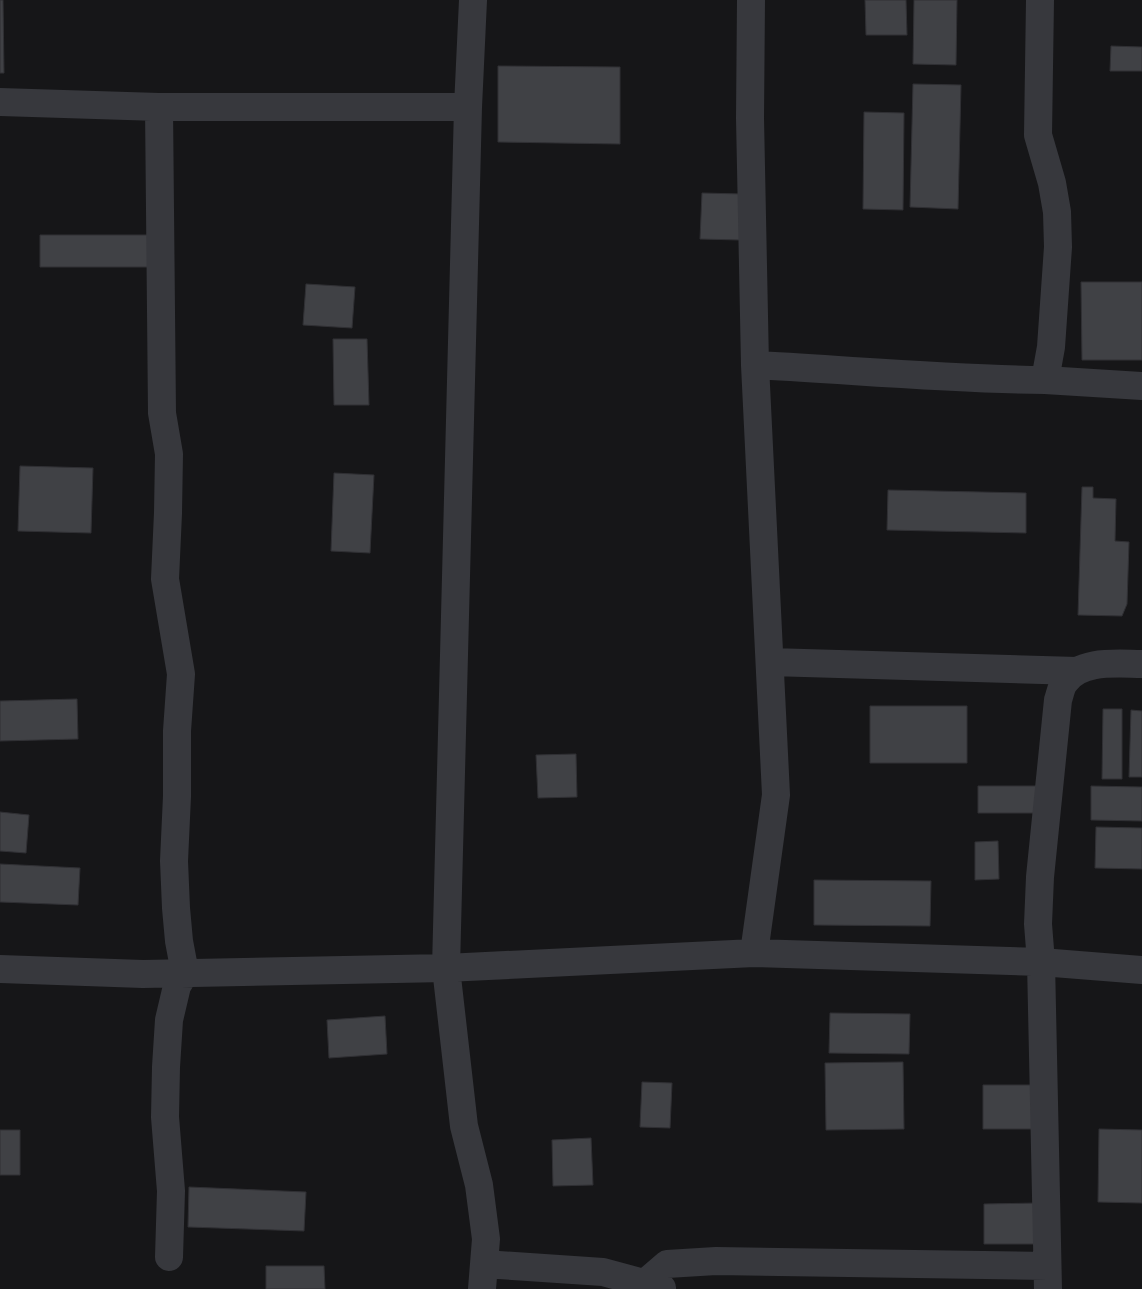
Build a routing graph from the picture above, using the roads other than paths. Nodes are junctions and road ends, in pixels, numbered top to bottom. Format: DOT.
graph roads {
  1 [pos="473,0"];
  2 [pos="751,0"];
  3 [pos="1040,0"];
  4 [pos="0,102"];
  5 [pos="159,107"];
  6 [pos="468,108"];
  7 [pos="755,365"];
  8 [pos="1045,380"];
  9 [pos="1142,386"];
  10 [pos="770,662"];
  11 [pos="1142,664"];
  12 [pos="1077,671"];
  13 [pos="754,953"];
  14 [pos="1041,962"];
  15 [pos="446,968"];
  16 [pos="0,969"];
  17 [pos="1142,970"];
  18 [pos="185,973"];
  19 [pos="169,1257"];
  20 [pos="483,1277"];
  21 [pos="1048,1277"];
  22 [pos="655,1286"];
  1 -- 6 [label="street"];
  2 -- 7 [label="street"];
  3 -- 8 [label="street"];
  4 -- 5 [label="street"];
  5 -- 6 [label="street"];
  5 -- 18 [label="street"];
  6 -- 15 [label="street"];
  7 -- 8 [label="street"];
  7 -- 10 [label="street"];
  8 -- 9 [label="street"];
  10 -- 12 [label="street"];
  10 -- 13 [label="street"];
  11 -- 12 [label="street"];
  12 -- 14 [label="street"];
  13 -- 14 [label="street"];
  13 -- 15 [label="street"];
  14 -- 17 [label="street"];
  14 -- 21 [label="street"];
  15 -- 18 [label="street"];
  15 -- 20 [label="street"];
  16 -- 18 [label="street"];
  18 -- 19 [label="street"];
  20 -- 22 [label="street"];
  21 -- 22 [label="street"];
}
